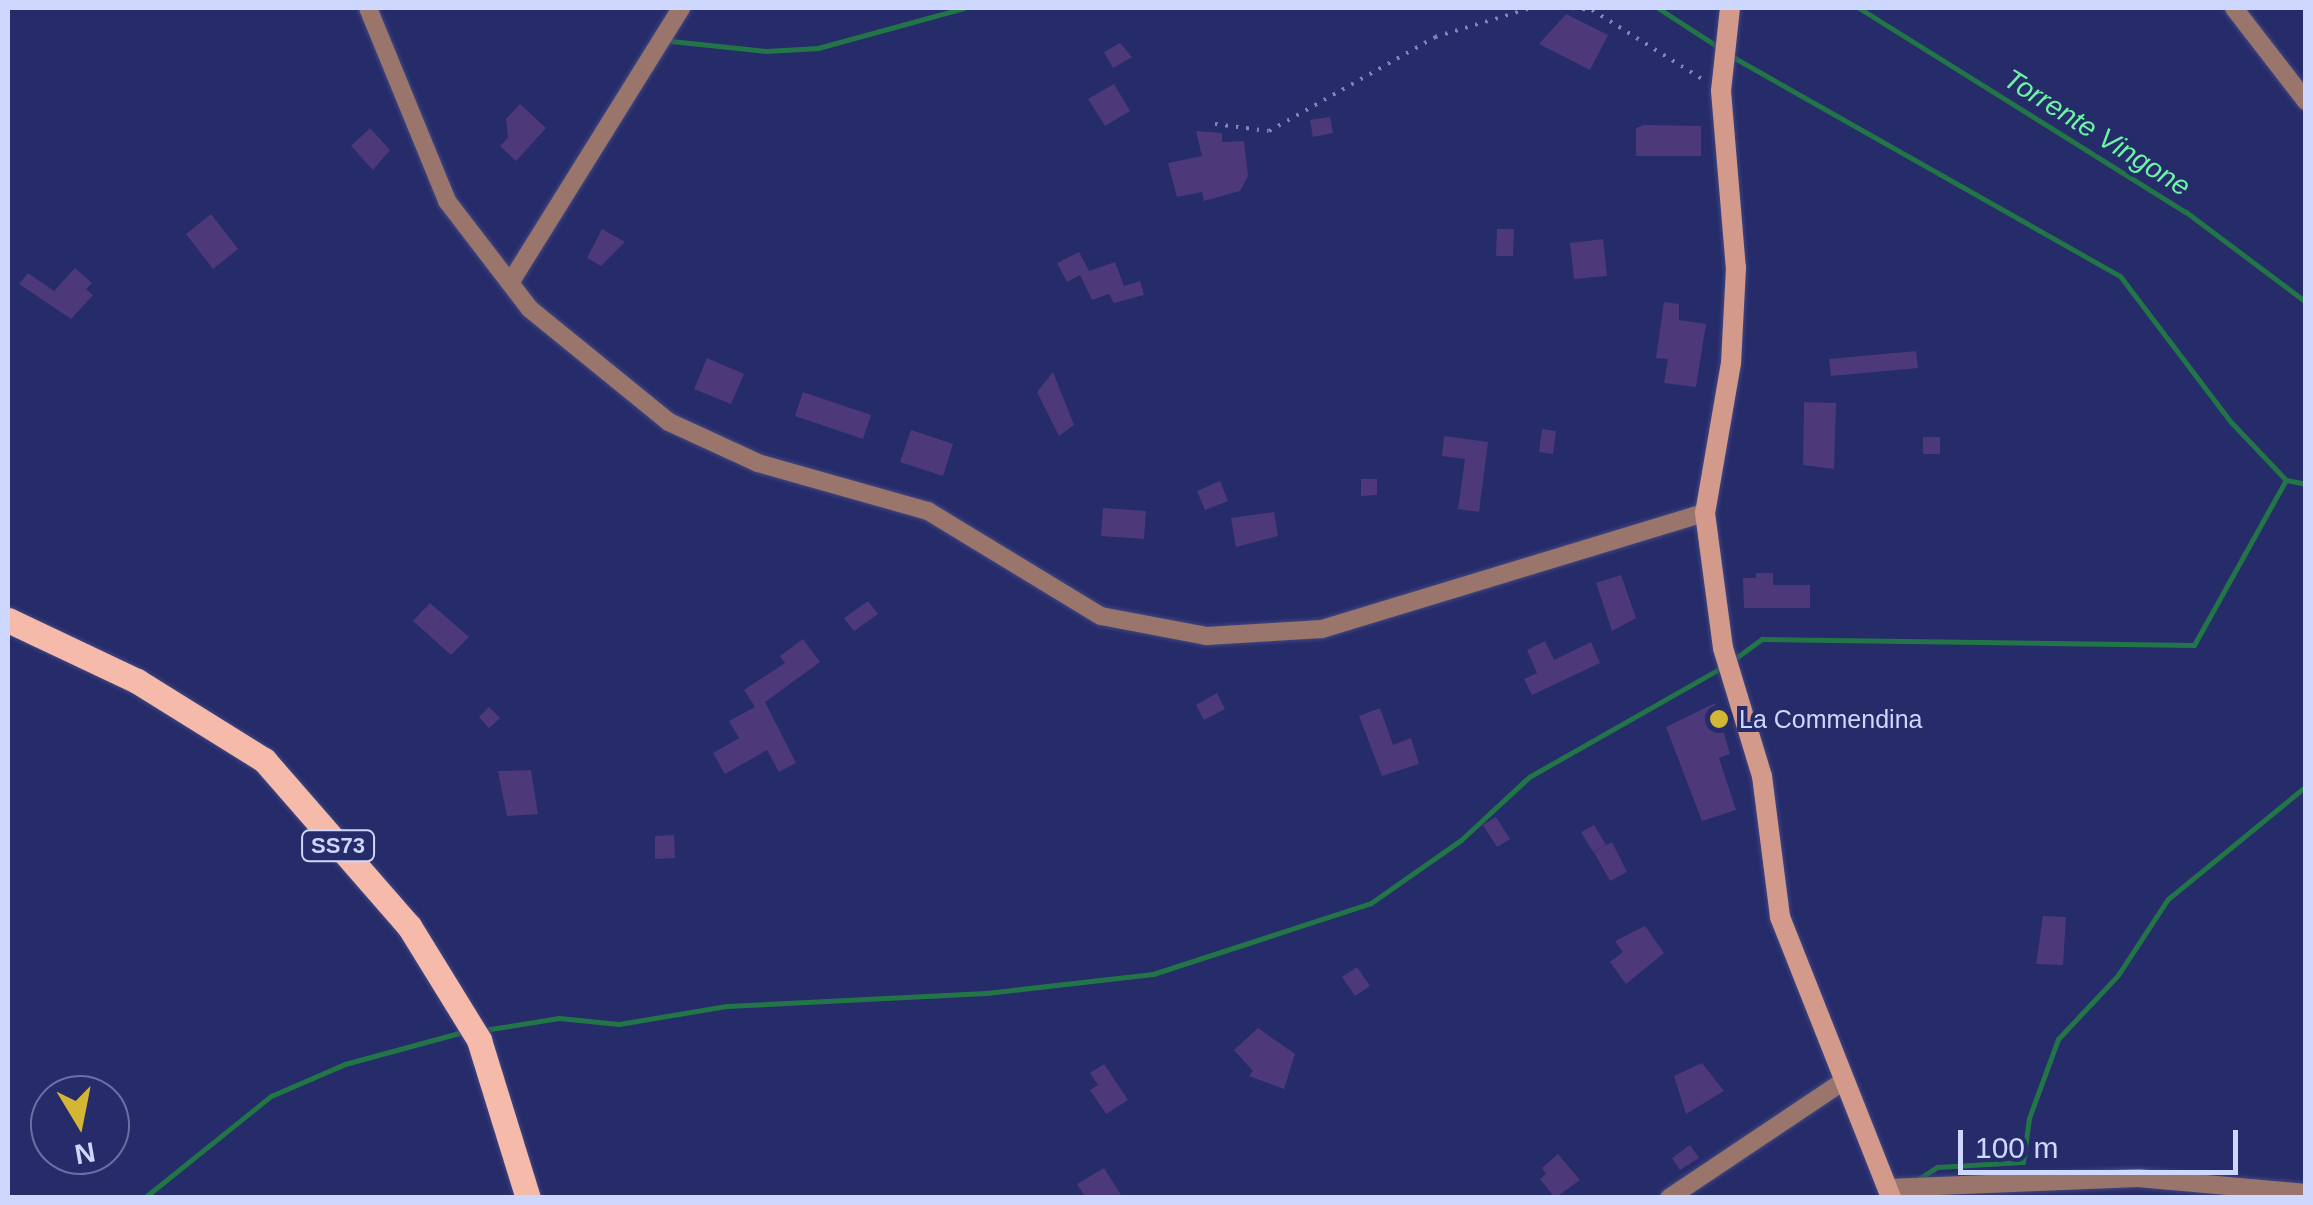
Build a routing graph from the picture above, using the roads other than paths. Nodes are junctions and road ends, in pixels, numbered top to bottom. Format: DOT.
graph roads {
  1 [pos="368,8"];
  2 [pos="681,8"];
  3 [pos="1730,8"];
  4 [pos="2234,8"];
  5 [pos="2306,100"];
  6 [pos="510,282"];
  7 [pos="1705,514"];
  8 [pos="8,620"];
  9 [pos="1842,1082"];
  10 [pos="1890,1192"];
  11 [pos="2306,1193"];
  12 [pos="528,1198"];
  13 [pos="1669,1198"];
  1 -- 6 [label="street"];
  2 -- 6 [label="street"];
  3 -- 7 [label="street"];
  4 -- 5 [label="street"];
  6 -- 7 [label="street"];
  7 -- 9 [label="street"];
  8 -- 12 [label="main road, SS73"];
  9 -- 10 [label="street"];
  9 -- 13 [label="street"];
  10 -- 11 [label="street"];
}
